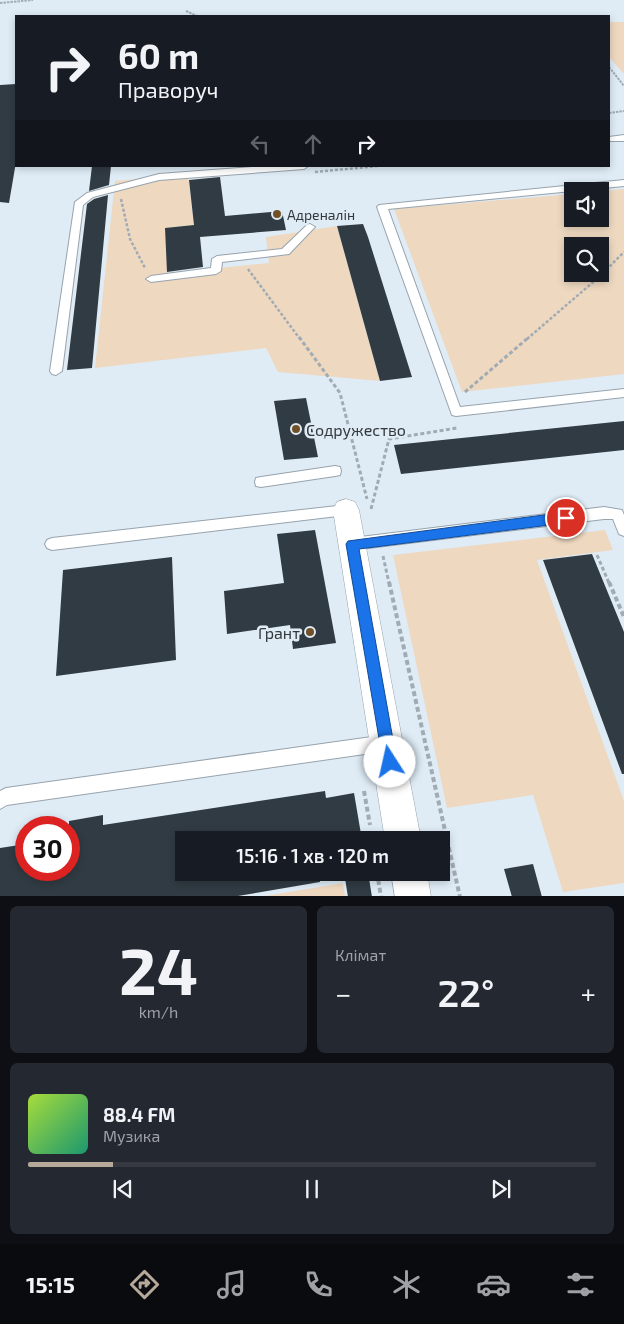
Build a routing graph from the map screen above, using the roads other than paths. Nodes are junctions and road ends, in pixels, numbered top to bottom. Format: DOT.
graph roads {
  1 [pos="624,138"];
  2 [pos="610,139"];
  3 [pos="305,169"];
  4 [pos="624,183"];
  5 [pos="310,227"];
  6 [pos="151,280"];
  7 [pos="56,371"];
  8 [pos="624,393"];
  9 [pos="335,471"];
  10 [pos="261,482"];
  11 [pos="346,510"];
  12 [pos="624,530"];
  13 [pos="366,543"];
  14 [pos="52,544"];
  15 [pos="386,743"];
  16 [pos="0,800"];
  17 [pos="401,831"];
  18 [pos="410,881"];
  19 [pos="413,896"];
  1 -- 2 [label="lane"];
  3 -- 7 [label="lane"];
  4 -- 8 [label="lane"];
  5 -- 6 [label="lane"];
  9 -- 10 [label="lane"];
  11 -- 13 [label="street"];
  11 -- 14 [label="lane"];
  12 -- 13 [label="lane"];
  13 -- 15 [label="street"];
  15 -- 16 [label="lane"];
  15 -- 17 [label="street"];
  18 -- 19 [label="street"];
}
